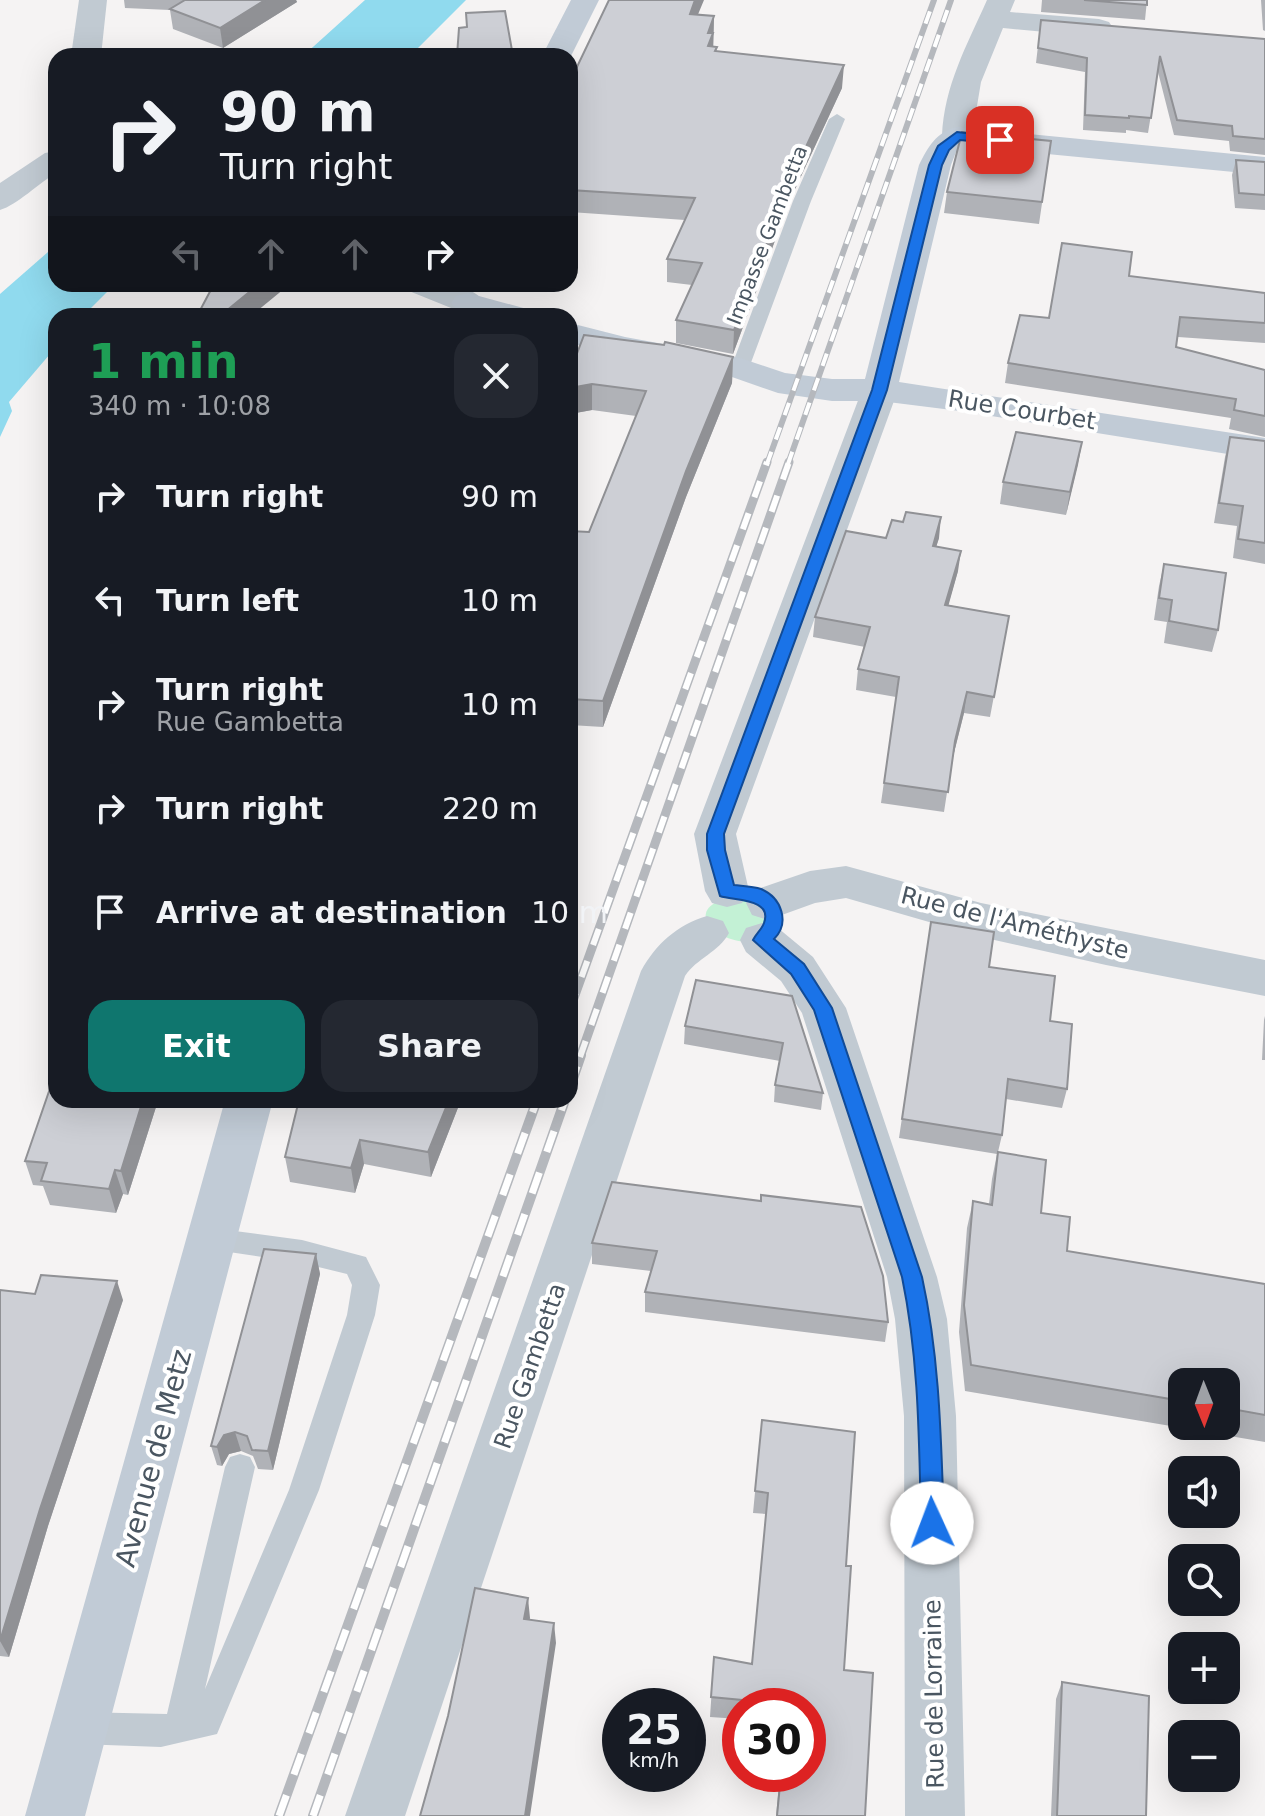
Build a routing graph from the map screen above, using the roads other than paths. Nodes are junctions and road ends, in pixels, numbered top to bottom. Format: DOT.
graph roads {
  1 [pos="93,0"];
  2 [pos="585,0"];
  3 [pos="997,10"];
  4 [pos="1127,30"];
  5 [pos="87,48"];
  6 [pos="561,48"];
  7 [pos="837,119"];
  8 [pos="957,136"];
  9 [pos="48,165"];
  10 [pos="1265,166"];
  11 [pos="0,200"];
  12 [pos="443,292"];
  13 [pos="468,301"];
  14 [pos="490,308"];
  15 [pos="578,336"];
  16 [pos="740,368"];
  17 [pos="880,390"];
  18 [pos="1265,449"];
  19 [pos="717,912"];
  20 [pos="765,921"];
  21 [pos="1265,978"];
  22 [pos="247,1108"];
  23 [pos="212,1240"];
  24 [pos="240,1467"];
  25 [pos="79,1728"];
  26 [pos="180,1728"];
  27 [pos="55,1816"];
  28 [pos="375,1816"];
  29 [pos="935,1816"];
  1 -- 5 [label="street"];
  2 -- 6 [label="street"];
  3 -- 4 [label="street"];
  3 -- 8 [label="street"];
  7 -- 16 [label="lane, Impasse Gambetta"];
  8 -- 10 [label="street"];
  8 -- 17 [label="street"];
  9 -- 11 [label="street"];
  12 -- 13 [label="street"];
  13 -- 14 [label="street"];
  15 -- 16 [label="street, Rue Courbet"];
  16 -- 17 [label="street, Rue Courbet"];
  17 -- 18 [label="street, Rue Courbet"];
  17 -- 19 [label="street"];
  19 -- 20 [label="street, Rue de l'Améthyste"];
  19 -- 28 [label="street, Rue Gambetta"];
  20 -- 21 [label="street, Rue de l'Améthyste"];
  20 -- 29 [label="street, Rue de Lorraine"];
  22 -- 23 [label="street, Avenue de Metz"];
  23 -- 25 [label="street, Avenue de Metz"];
  23 -- 26 [label="lane"];
  24 -- 26 [label="lane"];
  25 -- 26 [label="lane"];
  25 -- 27 [label="street, Avenue de Metz"];
}
